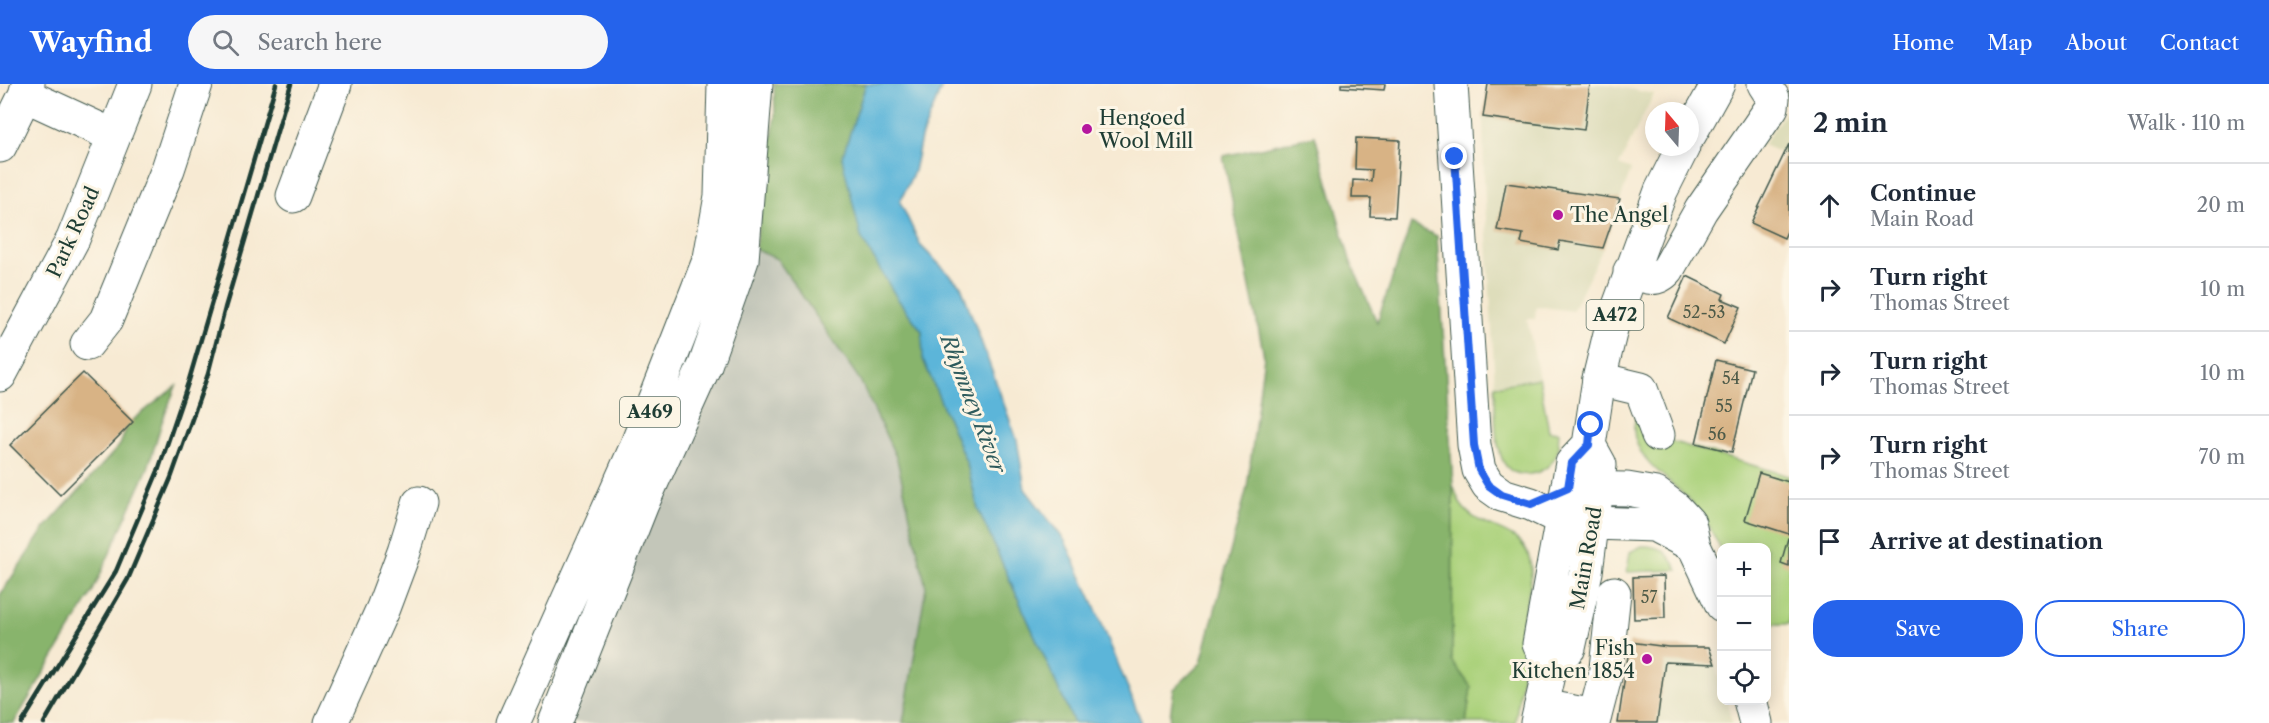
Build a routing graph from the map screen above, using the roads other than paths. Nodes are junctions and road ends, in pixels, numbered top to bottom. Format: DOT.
graph roads {
  1 [pos="135,84"];
  2 [pos="196,84"];
  3 [pos="335,84"];
  4 [pos="724,84"];
  5 [pos="756,84"];
  6 [pos="1451,84"];
  7 [pos="1718,84"];
  8 [pos="1764,84"];
  9 [pos="27,89"];
  10 [pos="1699,118"];
  11 [pos="114,136"];
  12 [pos="0,146"];
  13 [pos="1678,156"];
  14 [pos="293,196"];
  15 [pos="1630,271"];
  16 [pos="87,344"];
  17 [pos="3,363"];
  18 [pos="1599,379"];
  19 [pos="1658,435"];
  20 [pos="419,503"];
  21 [pos="1580,504"];
  22 [pos="1614,593"];
  23 [pos="1718,597"];
  24 [pos="1751,705"];
  25 [pos="1539,714"];
  26 [pos="1594,720"];
  27 [pos="331,723"];
  28 [pos="513,723"];
  29 [pos="555,723"];
  30 [pos="1756,723"];
  1 -- 11 [label="main road, Park Road"];
  2 -- 16 [label="main road"];
  3 -- 14 [label="main road"];
  4 -- 28 [label="main road, A469"];
  5 -- 29 [label="main road, A469"];
  6 -- 21 [label="main road"];
  7 -- 10 [label="main road"];
  8 -- 15 [label="main road"];
  9 -- 11 [label="main road"];
  9 -- 12 [label="main road"];
  11 -- 17 [label="main road, Park Road"];
  13 -- 15 [label="main road, Main Road / A472"];
  15 -- 18 [label="main road, Main Road / A472"];
  18 -- 19 [label="main road"];
  18 -- 21 [label="main road, Main Road / A472"];
  20 -- 27 [label="main road"];
  21 -- 23 [label="main road"];
  21 -- 25 [label="main road, Main Road / A472"];
  22 -- 26 [label="main road, Main Road"];
  24 -- 30 [label="main road"];
  25 -- 26 [label="main road"];
}
